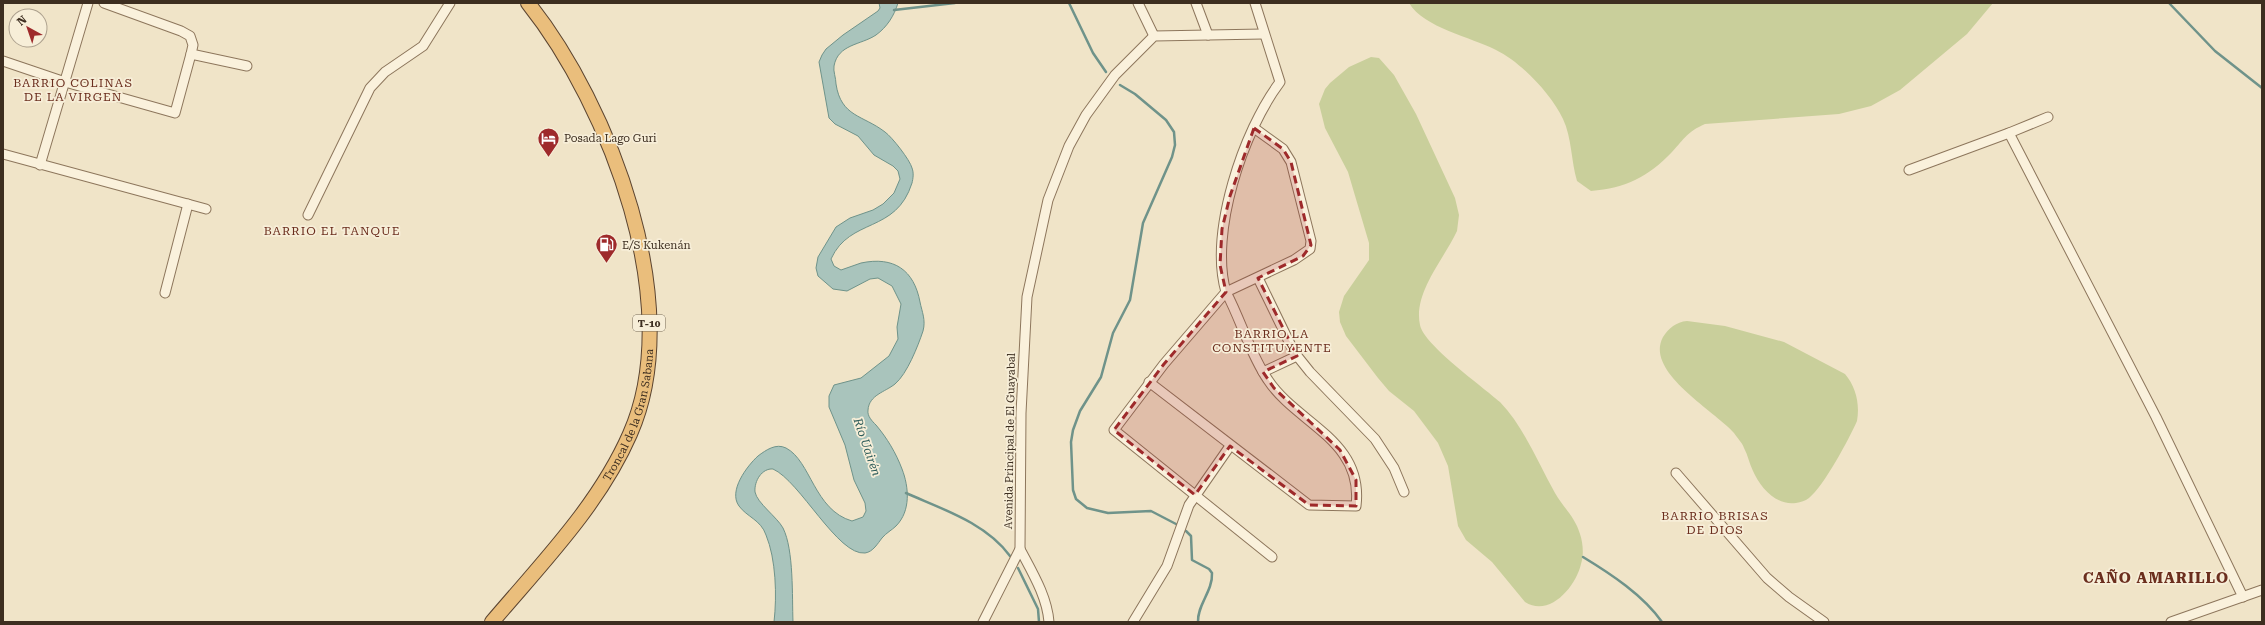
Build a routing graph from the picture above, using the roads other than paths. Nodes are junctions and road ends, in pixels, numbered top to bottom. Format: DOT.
graph roads {
  1 [pos="88,3"];
  2 [pos="104,3"];
  3 [pos="450,3"];
  4 [pos="1138,3"];
  5 [pos="1196,3"];
  6 [pos="1255,3"];
  7 [pos="532,4"];
  8 [pos="1263,34"];
  9 [pos="1208,35"];
  10 [pos="1154,36"];
  11 [pos="191,54"];
  12 [pos="3,61"];
  13 [pos="247,66"];
  14 [pos="65,82"];
  15 [pos="2048,117"];
  16 [pos="1254,128"];
  17 [pos="2009,134"];
  18 [pos="3,154"];
  19 [pos="40,165"];
  20 [pos="1908,170"];
  21 [pos="188,204"];
  22 [pos="206,209"];
  23 [pos="308,215"];
  24 [pos="1258,278"];
  25 [pos="1226,292"];
  26 [pos="165,294"];
  27 [pos="1297,356"];
  28 [pos="1262,372"];
  29 [pos="1149,382"];
  30 [pos="1230,446"];
  31 [pos="1676,473"];
  32 [pos="1404,492"];
  33 [pos="1195,495"];
  34 [pos="1020,550"];
  35 [pos="1272,557"];
  36 [pos="2262,590"];
  37 [pos="2243,597"];
  38 [pos="492,622"];
  39 [pos="983,622"];
  40 [pos="1049,622"];
  41 [pos="1134,622"];
  42 [pos="1824,622"];
  43 [pos="2171,622"];
  1 -- 14 [label="street"];
  2 -- 11 [label="street"];
  3 -- 23 [label="street"];
  4 -- 10 [label="street"];
  5 -- 9 [label="street"];
  6 -- 8 [label="street"];
  7 -- 38 [label="highway, Troncal de la Gran Sabana / T-10"];
  8 -- 9 [label="street"];
  8 -- 16 [label="street"];
  9 -- 10 [label="street"];
  10 -- 34 [label="street, Avenida Principal de El Guayabal"];
  11 -- 13 [label="street"];
  11 -- 14 [label="street"];
  12 -- 14 [label="street"];
  14 -- 19 [label="street"];
  15 -- 17 [label="street"];
  16 -- 24 [label="street"];
  16 -- 25 [label="street"];
  17 -- 20 [label="street"];
  17 -- 37 [label="street"];
  18 -- 19 [label="street"];
  19 -- 21 [label="street"];
  21 -- 22 [label="street"];
  21 -- 26 [label="street"];
  24 -- 25 [label="street"];
  24 -- 27 [label="street"];
  25 -- 28 [label="street"];
  25 -- 29 [label="street"];
  27 -- 28 [label="street"];
  27 -- 32 [label="street"];
  28 -- 30 [label="street"];
  29 -- 30 [label="street"];
  29 -- 33 [label="street"];
  30 -- 33 [label="street"];
  31 -- 42 [label="street"];
  33 -- 35 [label="street"];
  33 -- 41 [label="street"];
  34 -- 39 [label="street, Avenida Principal de El Guayabal"];
  34 -- 40 [label="street"];
  36 -- 37 [label="street"];
  37 -- 43 [label="street"];
}
